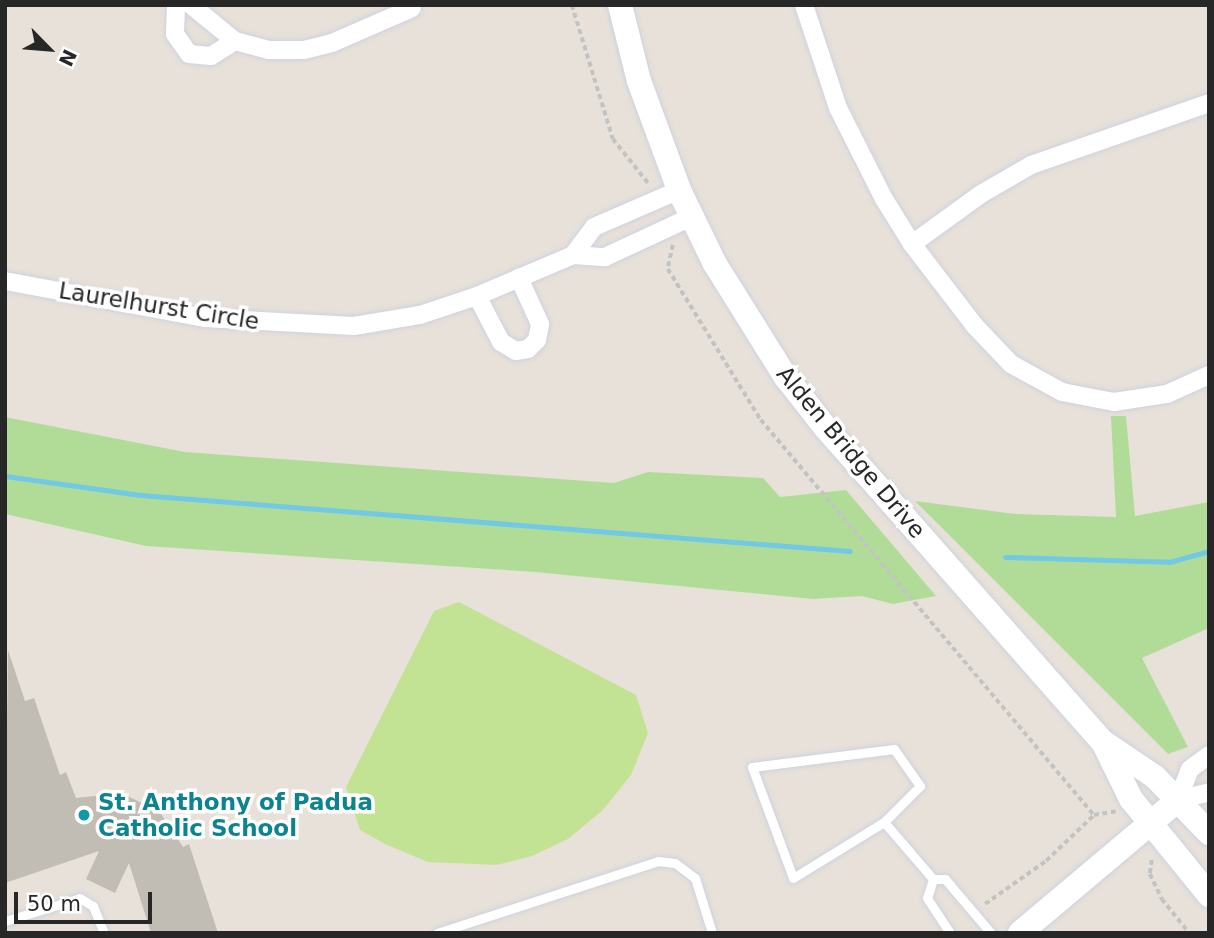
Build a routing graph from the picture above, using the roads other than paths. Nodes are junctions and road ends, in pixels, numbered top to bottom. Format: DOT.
graph roads {
  1 [pos="176,5"];
  2 [pos="191,5"];
  3 [pos="620,5"];
  4 [pos="804,5"];
  5 [pos="412,8"];
  6 [pos="235,41"];
  7 [pos="1209,103"];
  8 [pos="679,190"];
  9 [pos="691,217"];
  10 [pos="912,244"];
  11 [pos="573,255"];
  12 [pos="519,278"];
  13 [pos="5,281"];
  14 [pos="477,296"];
  15 [pos="1209,375"];
  16 [pos="1103,742"];
  17 [pos="1209,755"];
  18 [pos="1209,792"];
  19 [pos="1178,800"];
  20 [pos="884,822"];
  21 [pos="1144,830"];
  22 [pos="1209,833"];
  23 [pos="933,879"];
  24 [pos="1209,895"];
  25 [pos="5,921"];
  26 [pos="104,933"];
  27 [pos="437,933"];
  28 [pos="712,933"];
  29 [pos="950,933"];
  30 [pos="990,933"];
  31 [pos="1020,933"];
  1 -- 6 [label="street"];
  2 -- 6 [label="street"];
  3 -- 8 [label="street, Alden Bridge Drive"];
  4 -- 10 [label="street"];
  5 -- 6 [label="street"];
  7 -- 10 [label="street"];
  8 -- 9 [label="street, Alden Bridge Drive"];
  8 -- 11 [label="street"];
  9 -- 11 [label="street, Laurelhurst Circle"];
  9 -- 16 [label="street, Alden Bridge Drive"];
  10 -- 15 [label="street"];
  11 -- 12 [label="street, Laurelhurst Circle"];
  12 -- 14 [label="street, Laurelhurst Circle"];
  12 -- 14 [label="street"];
  13 -- 14 [label="street, Laurelhurst Circle"];
  16 -- 19 [label="street, Alden Bridge Drive"];
  16 -- 21 [label="street, Alden Bridge Drive"];
  17 -- 19 [label="street"];
  18 -- 19 [label="street"];
  19 -- 21 [label="street"];
  19 -- 22 [label="street, Alden Bridge Drive"];
  20 -- 20 [label="lane"];
  20 -- 23 [label="lane"];
  21 -- 24 [label="street, Alden Bridge Drive"];
  21 -- 31 [label="street"];
  23 -- 29 [label="lane"];
  23 -- 30 [label="lane"];
  25 -- 26 [label="lane"];
  27 -- 28 [label="lane"];
}
